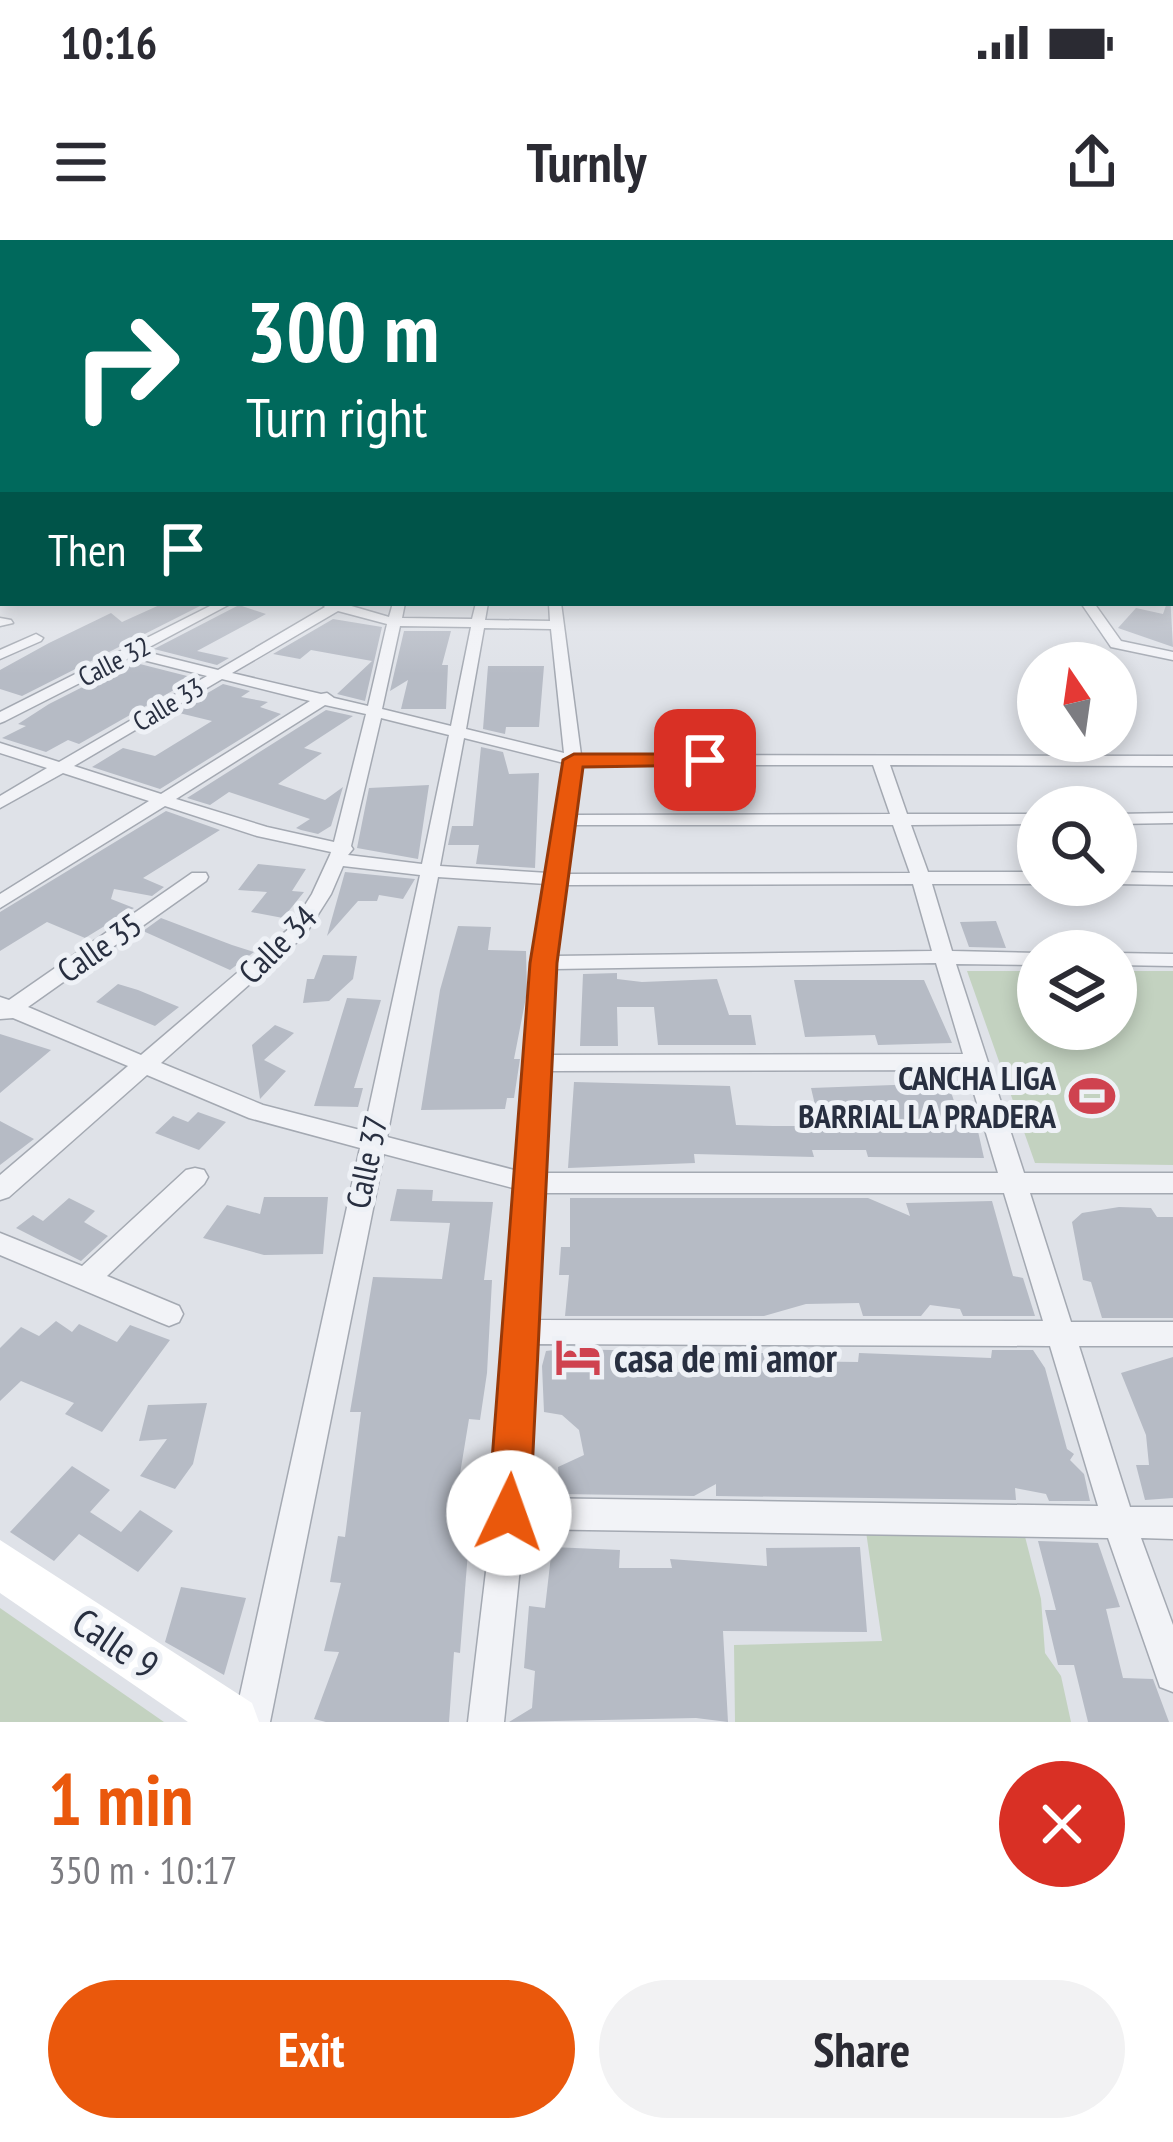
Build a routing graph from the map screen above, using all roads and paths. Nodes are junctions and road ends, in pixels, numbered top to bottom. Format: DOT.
graph roads {
  1 [pos="220,606"];
  2 [pos="327,606"];
  3 [pos="338,606"];
  4 [pos="1089,606"];
  5 [pos="397,613"];
  6 [pos="480,614"];
  7 [pos="556,614"];
  8 [pos="36,638"];
  9 [pos="131,653"];
  10 [pos="0,655"];
  11 [pos="1173,656"];
  12 [pos="218,674"];
  13 [pos="327,697"];
  14 [pos="375,710"];
  15 [pos="0,718"];
  16 [pos="458,731"];
  17 [pos="0,748"];
  18 [pos="574,760"];
  19 [pos="880,760"];
  20 [pos="1173,760"];
  21 [pos="64,765"];
  22 [pos="161,799"];
  23 [pos="0,803"];
  24 [pos="1173,818"];
  25 [pos="900,819"];
  26 [pos="1017,819"];
  27 [pos="1137,819"];
  28 [pos="563,820"];
  29 [pos="343,854"];
  30 [pos="432,874"];
  31 [pos="199,877"];
  32 [pos="921,878"];
  33 [pos="1017,878"];
  34 [pos="1137,878"];
  35 [pos="1173,879"];
  36 [pos="552,881"];
  37 [pos="0,902"];
  38 [pos="944,957"];
  39 [pos="1017,959"];
  40 [pos="1137,959"];
  41 [pos="1173,960"];
  42 [pos="544,963"];
  43 [pos="4,1010"];
  44 [pos="976,1062"];
  45 [pos="147,1063"];
  46 [pos="540,1063"];
  47 [pos="370,1143"];
  48 [pos="195,1177"];
  49 [pos="529,1183"];
  50 [pos="1173,1183"];
  51 [pos="1013,1187"];
  52 [pos="0,1190"];
  53 [pos="0,1244"];
  54 [pos="86,1279"];
  55 [pos="169,1314"];
  56 [pos="519,1332"];
  57 [pos="1173,1334"];
  58 [pos="1062,1335"];
  59 [pos="509,1513"];
  60 [pos="1119,1522"];
  61 [pos="1173,1523"];
  62 [pos="0,1564"];
  63 [pos="1173,1674"];
  64 [pos="232,1722"];
  65 [pos="252,1722"];
  66 [pos="486,1722"];
  1 -- 9 [label="street, Calle 32"];
  2 -- 12 [label="street, Calle 33"];
  3 -- 5 [label="street"];
  4 -- 11 [label="street"];
  5 -- 6 [label="street"];
  5 -- 14 [label="street, Calle 34"];
  6 -- 7 [label="street"];
  6 -- 16 [label="street, Calle 37"];
  7 -- 18 [label="street"];
  8 -- 10 [label="street"];
  9 -- 12 [label="street"];
  9 -- 15 [label="street, Calle 32"];
  12 -- 13 [label="street"];
  12 -- 21 [label="street, Calle 33"];
  13 -- 14 [label="street"];
  13 -- 22 [label="street"];
  14 -- 16 [label="street"];
  14 -- 29 [label="street, Calle 34"];
  16 -- 18 [label="street"];
  16 -- 30 [label="street, Calle 37"];
  17 -- 21 [label="street"];
  18 -- 19 [label="street"];
  18 -- 28 [label="street"];
  19 -- 20 [label="street"];
  19 -- 25 [label="street"];
  21 -- 22 [label="street"];
  21 -- 23 [label="street, Calle 33"];
  22 -- 29 [label="street"];
  22 -- 37 [label="street"];
  24 -- 27 [label="street"];
  25 -- 26 [label="street"];
  25 -- 28 [label="street"];
  25 -- 32 [label="street"];
  28 -- 36 [label="street"];
  29 -- 30 [label="street"];
  29 -- 45 [label="street, Calle 34"];
  30 -- 36 [label="street"];
  30 -- 47 [label="street, Calle 37"];
  31 -- 43 [label="street, Calle 35"];
  32 -- 33 [label="street"];
  32 -- 36 [label="street"];
  32 -- 38 [label="street"];
  34 -- 35 [label="street"];
  36 -- 42 [label="street"];
  38 -- 39 [label="street"];
  38 -- 42 [label="street"];
  38 -- 44 [label="street"];
  40 -- 41 [label="street"];
  42 -- 46 [label="street"];
  43 -- 45 [label="street"];
  44 -- 46 [label="street"];
  44 -- 51 [label="street"];
  45 -- 47 [label="street"];
  45 -- 52 [label="street, Calle 34"];
  46 -- 49 [label="street"];
  47 -- 49 [label="street"];
  47 -- 65 [label="street, Calle 37"];
  48 -- 54 [label="street"];
  49 -- 51 [label="street"];
  49 -- 56 [label="street"];
  50 -- 51 [label="street"];
  51 -- 58 [label="street"];
  53 -- 54 [label="street"];
  54 -- 55 [label="street"];
  56 -- 58 [label="street"];
  56 -- 59 [label="street"];
  57 -- 58 [label="street"];
  58 -- 60 [label="street"];
  59 -- 60 [label="street"];
  59 -- 66 [label="street"];
  60 -- 61 [label="street"];
  60 -- 63 [label="street"];
  62 -- 64 [label="street, Calle 9"];
}
